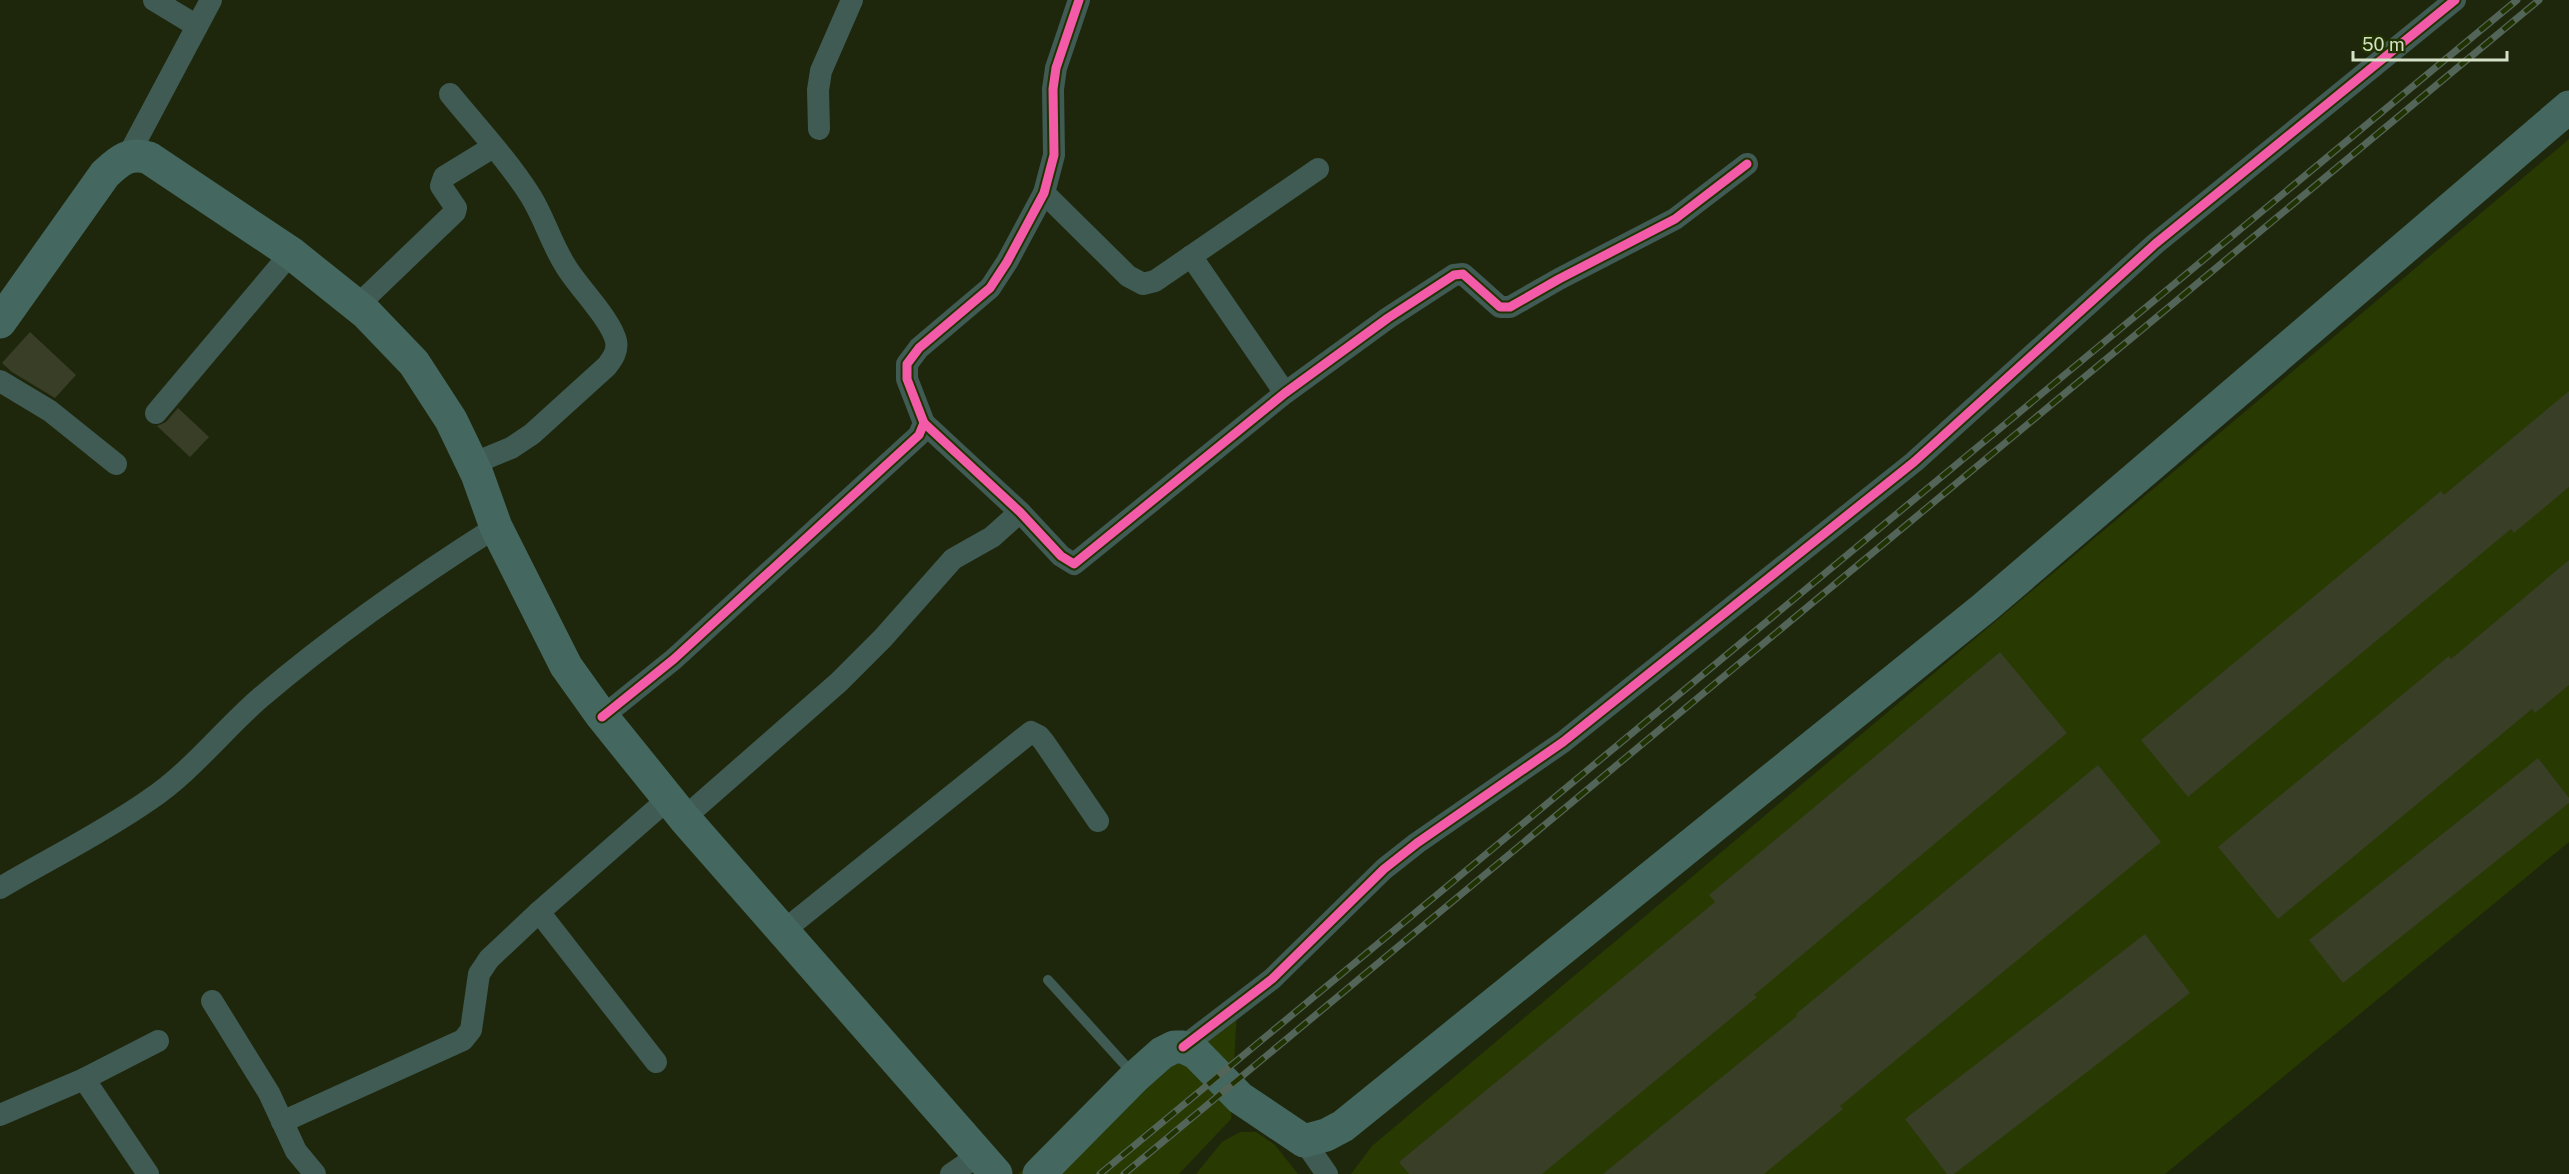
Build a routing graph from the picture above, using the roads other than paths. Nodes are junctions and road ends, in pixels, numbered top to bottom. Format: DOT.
graph roads {
  1 [pos="154,0"];
  2 [pos="211,0"];
  3 [pos="852,0"];
  4 [pos="1079,0"];
  5 [pos="2455,0"];
  6 [pos="197,26"];
  7 [pos="450,94"];
  8 [pos="2569,107"];
  9 [pos="819,129"];
  10 [pos="493,147"];
  11 [pos="128,156"];
  12 [pos="1748,164"];
  13 [pos="1318,169"];
  14 [pos="1044,194"];
  15 [pos="291,253"];
  16 [pos="1191,256"];
  17 [pos="357,306"];
  18 [pos="0,322"];
  19 [pos="0,381"];
  20 [pos="1285,393"];
  21 [pos="156,413"];
  22 [pos="924,423"];
  23 [pos="116,464"];
  24 [pos="472,465"];
  25 [pos="1020,512"];
  26 [pos="496,527"];
  27 [pos="602,717"];
  28 [pos="676,809"];
  29 [pos="1098,821"];
  30 [pos="0,888"];
  31 [pos="539,912"];
  32 [pos="782,932"];
  33 [pos="1048,980"];
  34 [pos="212,1001"];
  35 [pos="158,1041"];
  36 [pos="1183,1047"];
  37 [pos="656,1062"];
  38 [pos="1135,1077"];
  39 [pos="84,1079"];
  40 [pos="0,1114"];
  41 [pos="282,1122"];
  42 [pos="1304,1141"];
  43 [pos="987,1164"];
  44 [pos="148,1174"];
  45 [pos="315,1174"];
  46 [pos="951,1174"];
  47 [pos="1039,1174"];
  48 [pos="1327,1174"];
  1 -- 6 [label="street"];
  2 -- 6 [label="street"];
  3 -- 9 [label="street"];
  4 -- 14 [label="street"];
  5 -- 36 [label="street"];
  6 -- 11 [label="street"];
  7 -- 10 [label="street"];
  8 -- 42 [label="main road"];
  10 -- 17 [label="street"];
  10 -- 24 [label="street"];
  11 -- 15 [label="main road"];
  11 -- 18 [label="main road"];
  12 -- 20 [label="street"];
  13 -- 16 [label="street"];
  14 -- 16 [label="street"];
  14 -- 22 [label="street"];
  15 -- 17 [label="main road"];
  15 -- 21 [label="street"];
  16 -- 20 [label="street"];
  17 -- 24 [label="main road"];
  19 -- 23 [label="street"];
  20 -- 25 [label="street"];
  22 -- 25 [label="street"];
  22 -- 27 [label="street"];
  24 -- 26 [label="main road"];
  25 -- 28 [label="street"];
  26 -- 27 [label="main road"];
  26 -- 30 [label="street"];
  27 -- 28 [label="main road"];
  28 -- 31 [label="street"];
  28 -- 32 [label="main road"];
  29 -- 32 [label="street"];
  31 -- 37 [label="street"];
  31 -- 41 [label="street"];
  32 -- 43 [label="main road"];
  33 -- 38 [label="lane"];
  34 -- 41 [label="street"];
  35 -- 39 [label="street"];
  36 -- 38 [label="main road"];
  36 -- 42 [label="main road"];
  38 -- 47 [label="main road"];
  39 -- 40 [label="street"];
  39 -- 44 [label="street"];
  41 -- 45 [label="street"];
  42 -- 48 [label="street"];
  43 -- 46 [label="street"];
}
